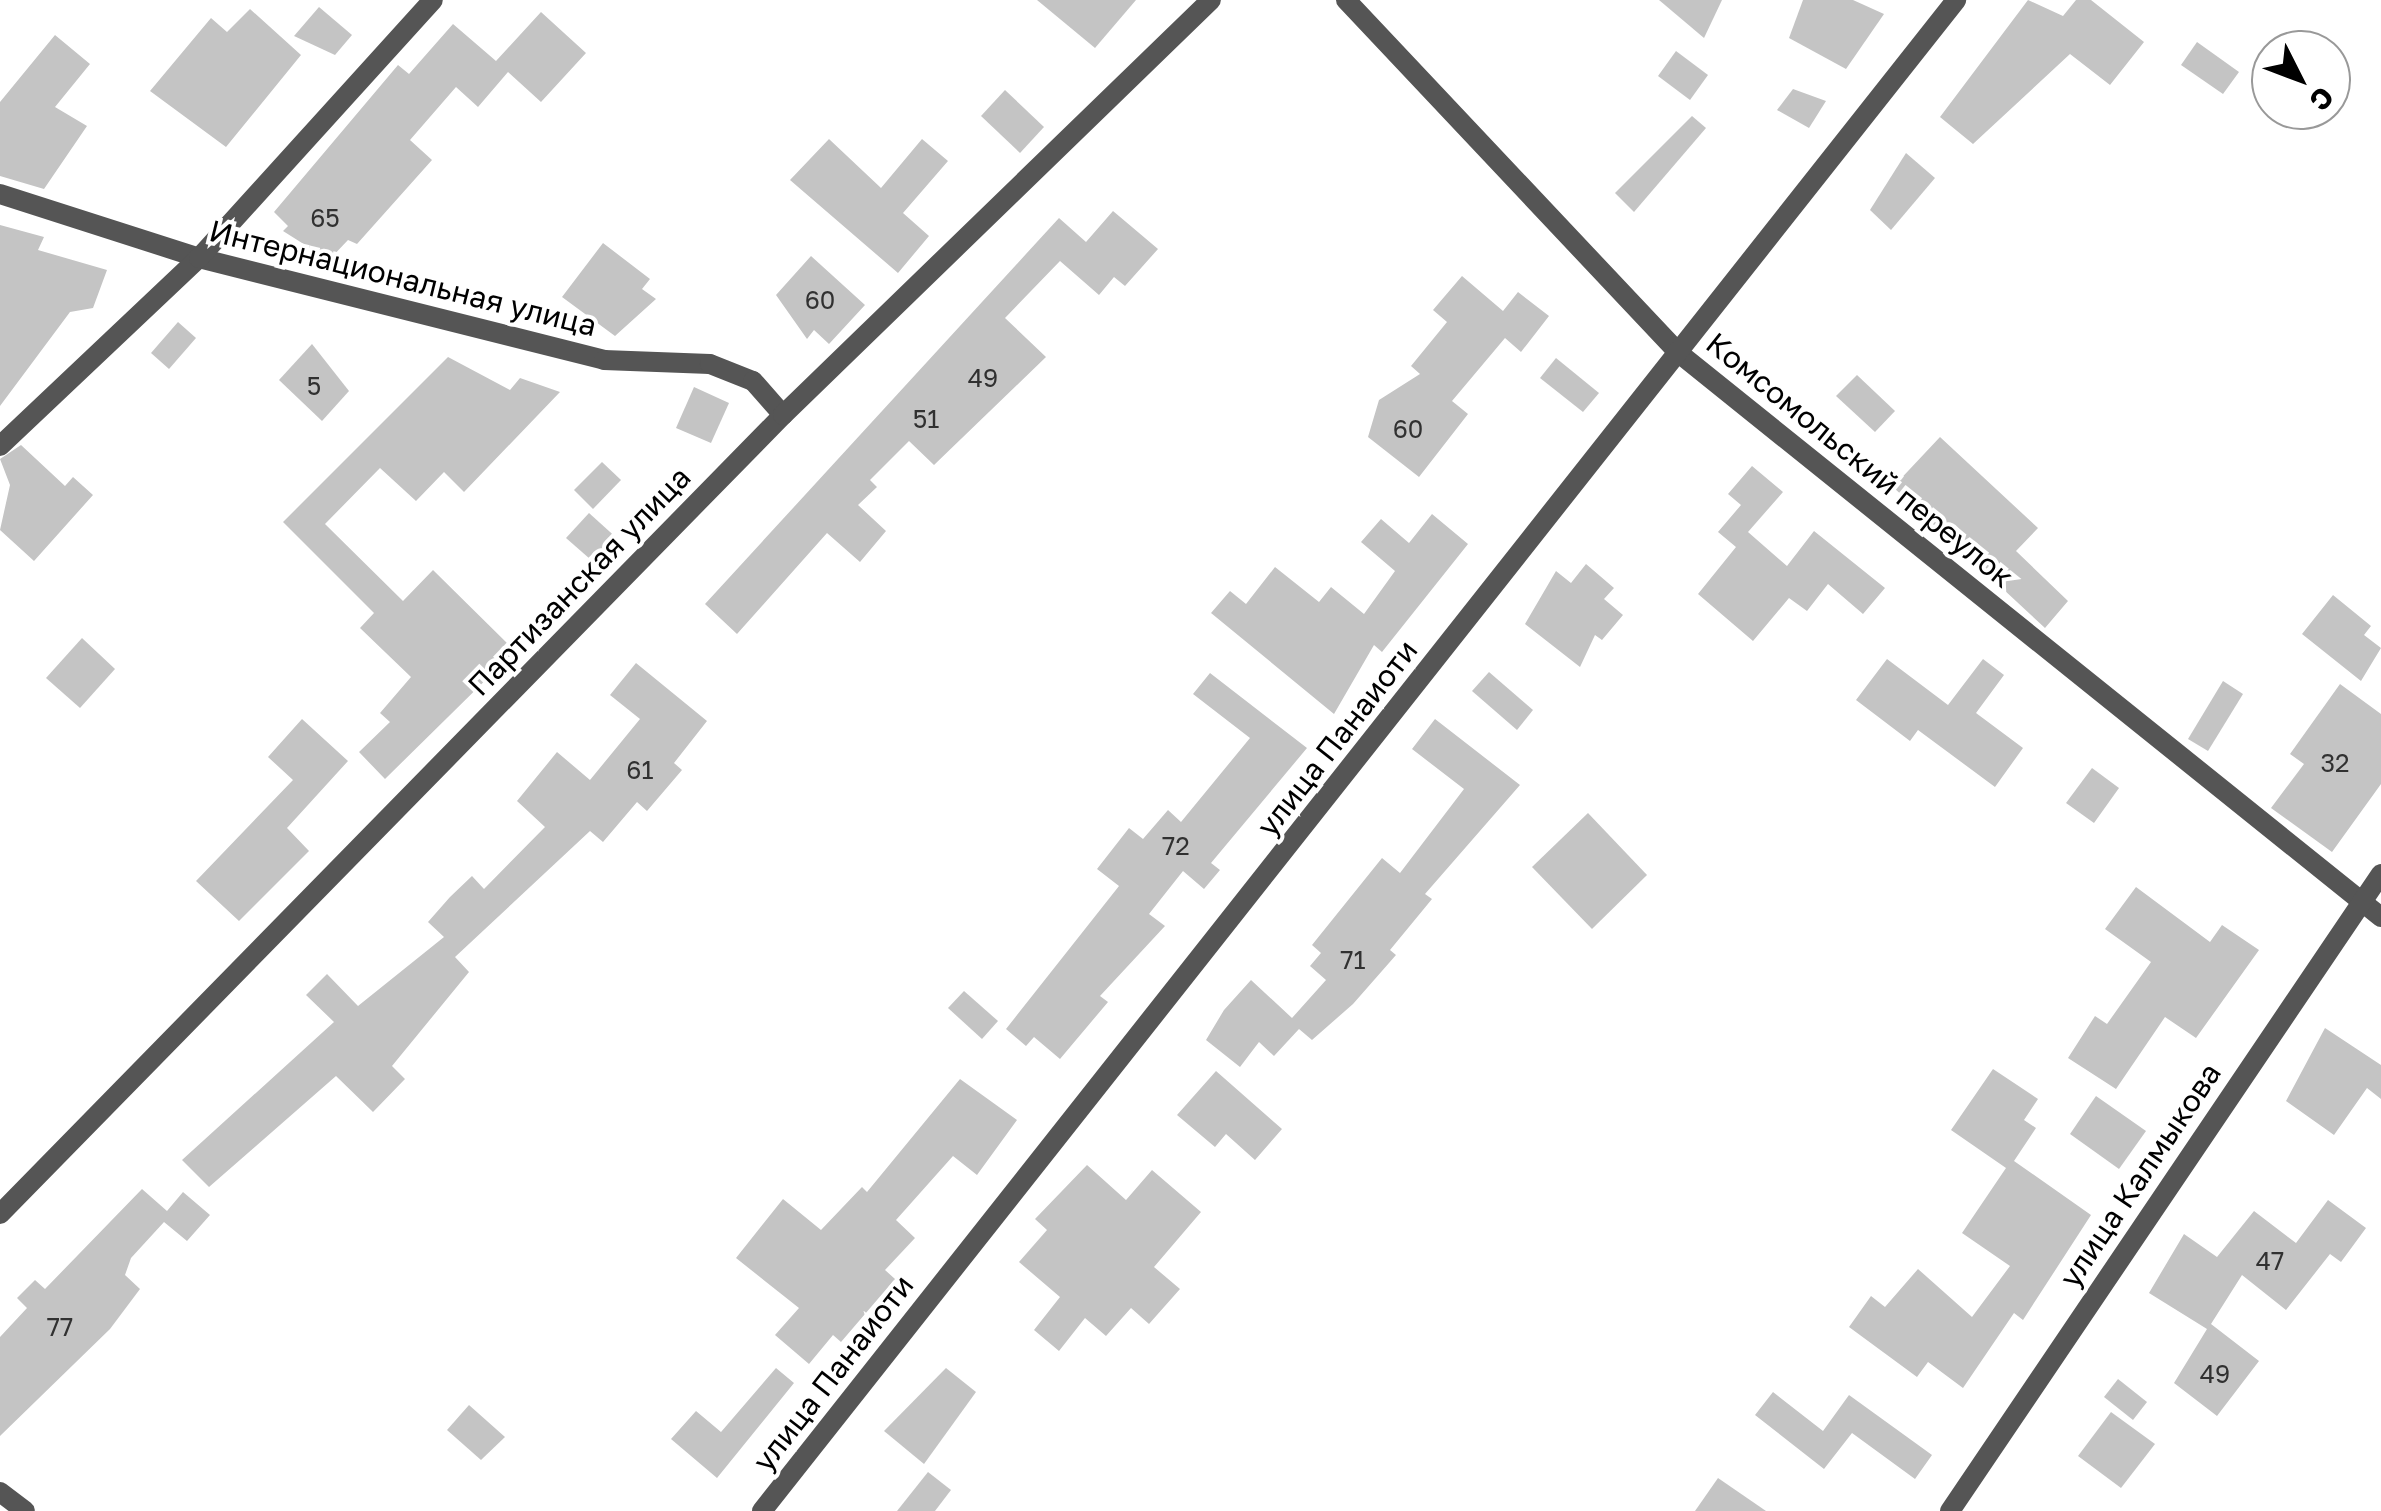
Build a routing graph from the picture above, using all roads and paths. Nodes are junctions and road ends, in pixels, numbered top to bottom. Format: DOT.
graph roads {
  1 [pos="433,0"];
  2 [pos="1211,0"];
  3 [pos="1346,0"];
  4 [pos="1956,0"];
  5 [pos="0,194"];
  6 [pos="199,258"];
  7 [pos="1680,354"];
  8 [pos="783,415"];
  9 [pos="0,446"];
  10 [pos="2381,874"];
  11 [pos="2362,901"];
  12 [pos="2381,917"];
  13 [pos="0,1214"];
  14 [pos="0,1492"];
  15 [pos="25,1511"];
  16 [pos="762,1511"];
  17 [pos="1950,1511"];
  1 -- 6 [label="street"];
  2 -- 8 [label="street, Партизанская улица"];
  3 -- 7 [label="street, Комсомольский переулок"];
  4 -- 7 [label="street, улица Панаиоти"];
  5 -- 6 [label="street, Интернациональная улица"];
  6 -- 8 [label="street, Интернациональная улица"];
  6 -- 9 [label="street"];
  7 -- 11 [label="street, Комсомольский переулок"];
  7 -- 16 [label="street, улица Панаиоти"];
  8 -- 13 [label="street, Партизанская улица"];
  10 -- 11 [label="street, улица Калмыкова"];
  11 -- 12 [label="street, Комсомольский переулок"];
  11 -- 17 [label="street, улица Калмыкова"];
  14 -- 15 [label="street"];
}
